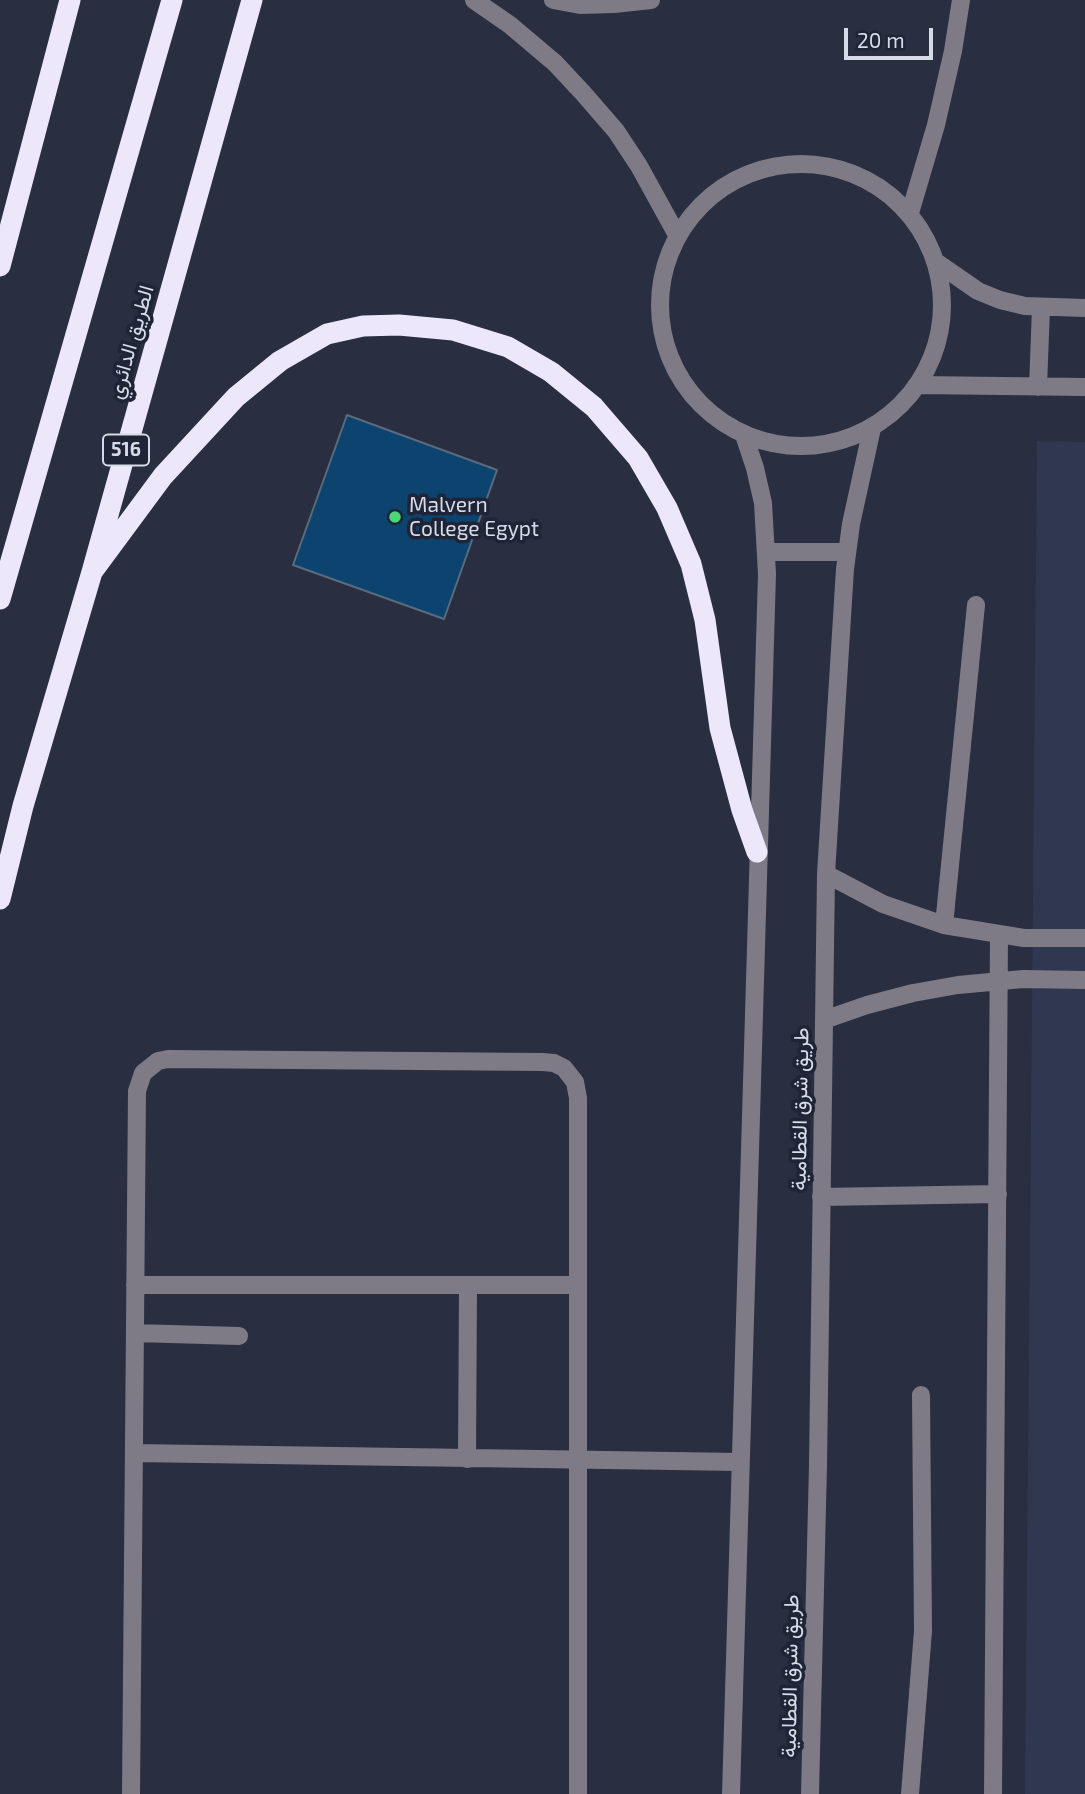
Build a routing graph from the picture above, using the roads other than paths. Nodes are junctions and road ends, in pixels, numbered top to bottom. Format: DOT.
graph roads {
  1 [pos="70,0"];
  2 [pos="172,0"];
  3 [pos="252,0"];
  4 [pos="474,0"];
  5 [pos="554,0"];
  6 [pos="650,0"];
  7 [pos="961,0"];
  8 [pos="910,213"];
  9 [pos="677,235"];
  10 [pos="936,262"];
  11 [pos="0,266"];
  12 [pos="1041,308"];
  13 [pos="1085,308"];
  14 [pos="918,385"];
  15 [pos="1038,387"];
  16 [pos="1085,387"];
  17 [pos="872,428"];
  18 [pos="744,435"];
  19 [pos="766,552"];
  20 [pos="847,552"];
  21 [pos="92,572"];
  22 [pos="0,598"];
  23 [pos="976,605"];
  24 [pos="757,852"];
  25 [pos="826,874"];
  26 [pos="0,899"];
  27 [pos="944,925"];
  28 [pos="999,935"];
  29 [pos="1085,938"];
  30 [pos="1085,980"];
  31 [pos="1000,981"];
  32 [pos="824,1020"];
  33 [pos="998,1194"];
  34 [pos="821,1197"];
  35 [pos="135,1285"];
  36 [pos="468,1285"];
  37 [pos="578,1285"];
  38 [pos="135,1333"];
  39 [pos="239,1336"];
  40 [pos="921,1395"];
  41 [pos="134,1452"];
  42 [pos="467,1459"];
  43 [pos="578,1461"];
  44 [pos="740,1462"];
  45 [pos="131,1794"];
  46 [pos="578,1794"];
  47 [pos="731,1794"];
  48 [pos="810,1794"];
  49 [pos="910,1794"];
  50 [pos="993,1794"];
  1 -- 11 [label="highway"];
  2 -- 22 [label="highway"];
  3 -- 21 [label="highway, الطريق الدائري / 516"];
  4 -- 9 [label="street"];
  5 -- 6 [label="street"];
  7 -- 8 [label="street"];
  8 -- 9 [label="street"];
  8 -- 10 [label="street"];
  9 -- 18 [label="street"];
  10 -- 12 [label="street"];
  10 -- 14 [label="street"];
  12 -- 13 [label="street"];
  12 -- 15 [label="street"];
  14 -- 15 [label="street"];
  14 -- 17 [label="street"];
  15 -- 16 [label="street"];
  17 -- 18 [label="street"];
  17 -- 20 [label="street, طريق شرق القطامية"];
  18 -- 19 [label="street"];
  19 -- 20 [label="street"];
  19 -- 24 [label="street"];
  20 -- 25 [label="street, طريق شرق القطامية"];
  21 -- 24 [label="highway"];
  21 -- 26 [label="highway, الطريق الدائري / 516"];
  23 -- 27 [label="street"];
  24 -- 44 [label="street"];
  25 -- 27 [label="street"];
  25 -- 32 [label="street, طريق شرق القطامية"];
  27 -- 28 [label="street"];
  28 -- 29 [label="street"];
  28 -- 31 [label="street"];
  30 -- 31 [label="street"];
  31 -- 32 [label="street"];
  31 -- 33 [label="street"];
  32 -- 34 [label="street, طريق شرق القطامية"];
  33 -- 34 [label="street"];
  33 -- 50 [label="street"];
  34 -- 48 [label="street, طريق شرق القطامية"];
  35 -- 36 [label="street"];
  35 -- 37 [label="street"];
  35 -- 38 [label="street"];
  36 -- 37 [label="street"];
  36 -- 42 [label="street"];
  37 -- 43 [label="street"];
  38 -- 39 [label="street"];
  38 -- 41 [label="street"];
  40 -- 49 [label="street"];
  41 -- 42 [label="street"];
  41 -- 45 [label="street"];
  42 -- 43 [label="street"];
  43 -- 44 [label="street"];
  43 -- 46 [label="street"];
  44 -- 47 [label="street"];
}
